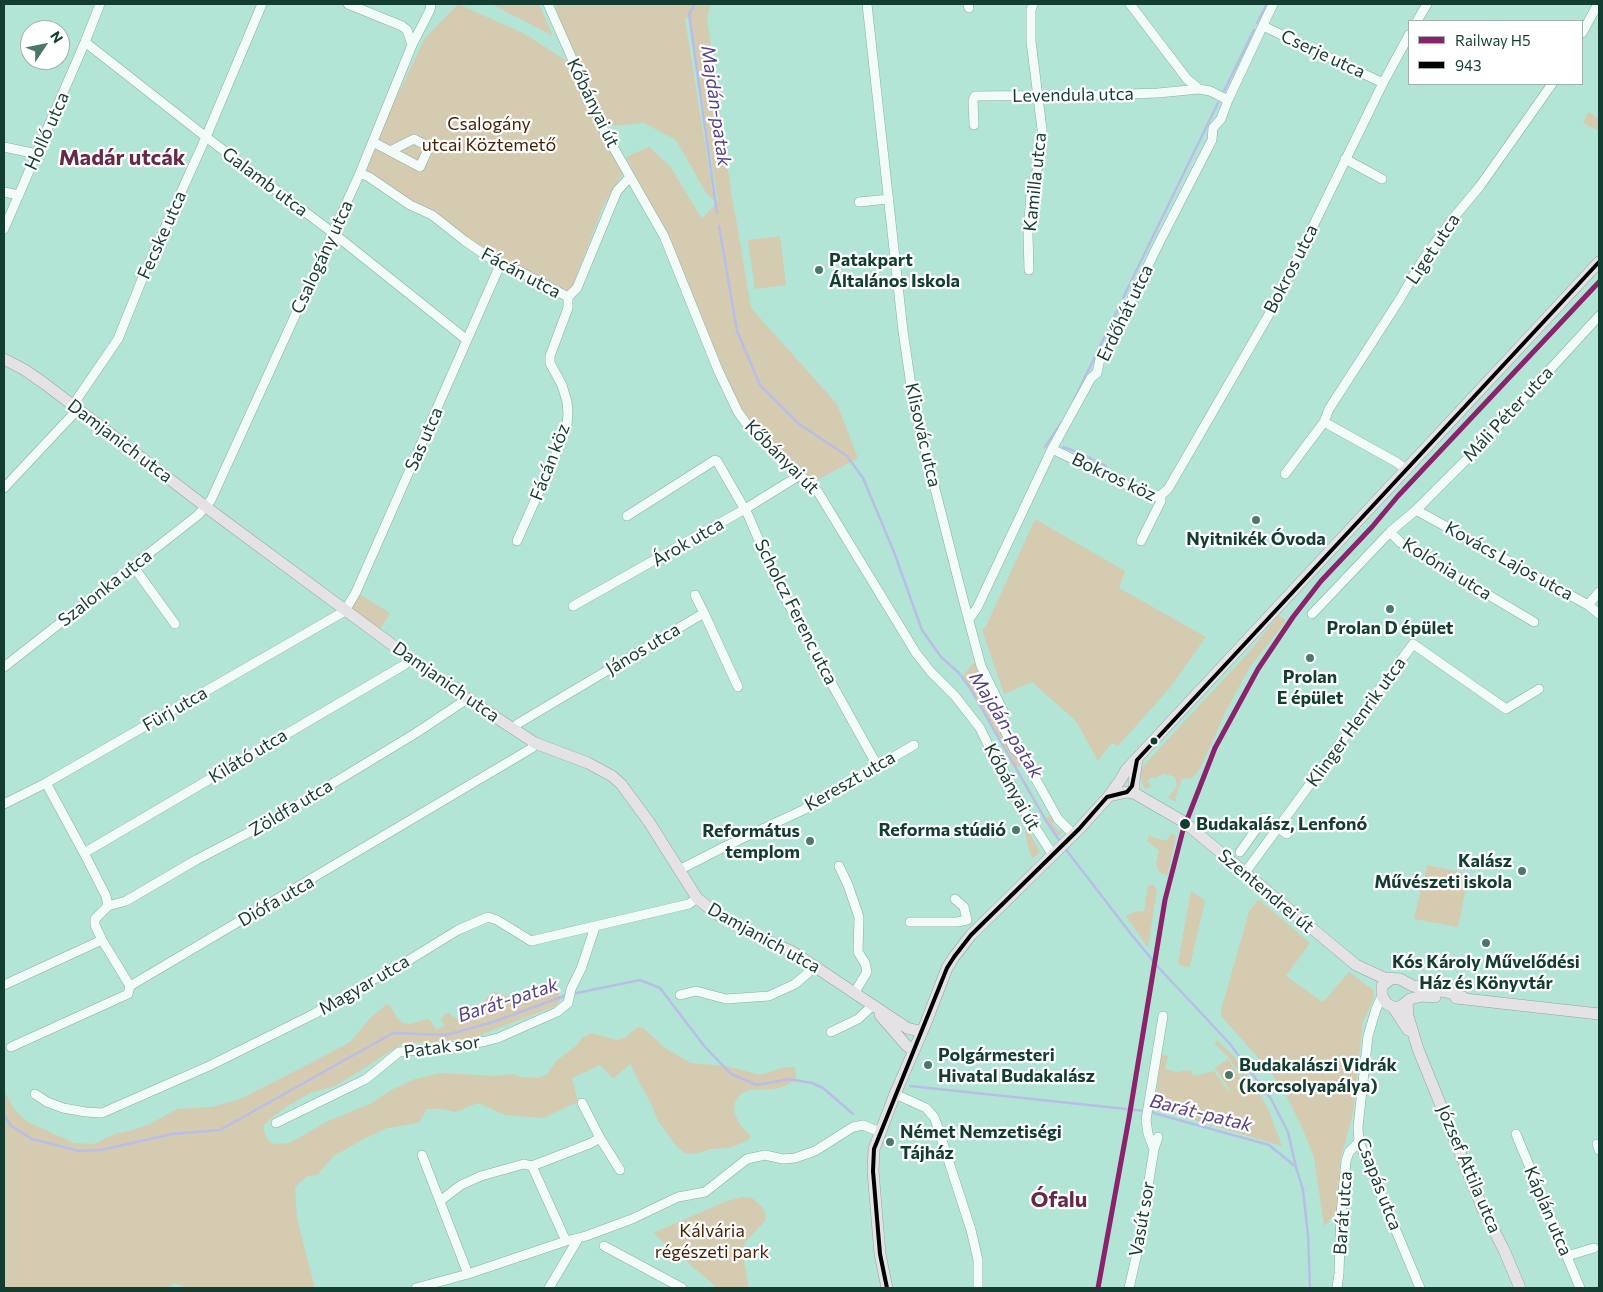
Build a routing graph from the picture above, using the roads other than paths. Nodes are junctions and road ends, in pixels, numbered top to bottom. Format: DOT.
graph roads {
  1 [pos="100,4"];
  2 [pos="262,4"];
  3 [pos="348,4"];
  4 [pos="431,4"];
  5 [pos="548,4"];
  6 [pos="867,4"];
  7 [pos="1033,4"];
  8 [pos="1130,4"];
  9 [pos="1273,4"];
  10 [pos="1427,4"];
  11 [pos="1598,4"];
  12 [pos="1418,20"];
  13 [pos="1263,26"];
  14 [pos="1583,31"];
  15 [pos="1408,37"];
  16 [pos="85,42"];
  17 [pos="412,45"];
  18 [pos="1183,74"];
  19 [pos="1383,83"];
  20 [pos="1551,85"];
  21 [pos="1199,89"];
  22 [pos="1177,90"];
  23 [pos="1039,95"];
  24 [pos="1228,100"];
  25 [pos="974,125"];
  26 [pos="206,137"];
  27 [pos="373,142"];
  28 [pos="4,147"];
  29 [pos="390,151"];
  30 [pos="37,154"];
  31 [pos="1345,160"];
  32 [pos="360,173"];
  33 [pos="630,177"];
  34 [pos="1382,178"];
  35 [pos="4,192"];
  36 [pos="19,195"];
  37 [pos="889,199"];
  38 [pos="859,202"];
  39 [pos="4,229"];
  40 [pos="333,233"];
  41 [pos="1599,262"];
  42 [pos="500,265"];
  43 [pos="1029,270"];
  44 [pos="568,297"];
  45 [pos="1599,316"];
  46 [pos="467,340"];
  47 [pos="4,359"];
  48 [pos="75,407"];
  49 [pos="1324,422"];
  50 [pos="1052,449"];
  51 [pos="1407,470"];
  52 [pos="1285,474"];
  53 [pos="800,475"];
  54 [pos="4,488"];
  55 [pos="1161,495"];
  56 [pos="206,507"];
  57 [pos="745,509"];
  58 [pos="1416,510"];
  59 [pos="627,516"];
  60 [pos="1390,532"];
  61 [pos="517,541"];
  62 [pos="1141,542"];
  63 [pos="133,566"];
  64 [pos="1599,592"];
  65 [pos="696,595"];
  66 [pos="1588,605"];
  67 [pos="573,606"];
  68 [pos="345,611"];
  69 [pos="704,613"];
  70 [pos="1312,614"];
  71 [pos="1599,614"];
  72 [pos="970,620"];
  73 [pos="1534,622"];
  74 [pos="175,624"];
  75 [pos="410,659"];
  76 [pos="4,668"];
  77 [pos="738,687"];
  78 [pos="1539,689"];
  79 [pos="468,699"];
  80 [pos="512,729"];
  81 [pos="535,743"];
  82 [pos="914,745"];
  83 [pos="1137,760"];
  84 [pos="877,765"];
  85 [pos="1121,779"];
  86 [pos="46,783"];
  87 [pos="1132,789"];
  88 [pos="1109,796"];
  89 [pos="4,804"];
  90 [pos="1279,828"];
  91 [pos="1287,834"];
  92 [pos="1071,837"];
  93 [pos="1240,852"];
  94 [pos="84,853"];
  95 [pos="1055,853"];
  96 [pos="839,866"];
  97 [pos="679,870"];
  98 [pos="1244,874"];
  99 [pos="696,898"];
  100 [pos="955,899"];
  101 [pos="108,906"];
  102 [pos="967,920"];
  103 [pos="910,922"];
  104 [pos="596,927"];
  105 [pos="977,930"];
  106 [pos="102,940"];
  107 [pos="1356,965"];
  108 [pos="816,966"];
  109 [pos="1392,978"];
  110 [pos="1406,983"];
  111 [pos="4,985"];
  112 [pos="130,986"];
  113 [pos="855,992"];
  114 [pos="1382,994"];
  115 [pos="680,995"];
  116 [pos="1463,998"];
  117 [pos="1409,1001"];
  118 [pos="872,1006"];
  119 [pos="1391,1007"];
  120 [pos="1599,1014"];
  121 [pos="1163,1016"];
  122 [pos="1374,1018"];
  123 [pos="831,1032"];
  124 [pos="922,1032"];
  125 [pos="11,1047"];
  126 [pos="1418,1049"];
  127 [pos="913,1050"];
  128 [pos="35,1094"];
  129 [pos="895,1094"];
  130 [pos="582,1103"];
  131 [pos="276,1123"];
  132 [pos="880,1132"];
  133 [pos="1516,1134"];
  134 [pos="1158,1137"];
  135 [pos="600,1138"];
  136 [pos="1360,1142"];
  137 [pos="1154,1149"];
  138 [pos="422,1156"];
  139 [pos="532,1166"];
  140 [pos="620,1170"];
  141 [pos="440,1200"];
  142 [pos="578,1239"];
  143 [pos="566,1241"];
  144 [pos="604,1246"];
  145 [pos="1594,1248"];
  146 [pos="1567,1256"];
  147 [pos="468,1274"];
  148 [pos="416,1288"];
  149 [pos="549,1288"];
  150 [pos="682,1288"];
  151 [pos="887,1288"];
  152 [pos="978,1288"];
  153 [pos="1128,1288"];
  154 [pos="1337,1288"];
  155 [pos="1420,1288"];
  156 [pos="1520,1288"];
  157 [pos="1580,1288"];
  1 -- 16 [label="street, Holló utca"];
  2 -- 26 [label="street, Fecske utca"];
  3 -- 17 [label="street"];
  4 -- 17 [label="street, Csalogány utca"];
  5 -- 33 [label="street, Kőbányai út"];
  6 -- 37 [label="street, Klisovác utca"];
  7 -- 23 [label="street, Kamilla utca"];
  8 -- 18 [label="street"];
  9 -- 13 [label="street, Erdőhát utca"];
  10 -- 12 [label="street"];
  11 -- 14 [label="street"];
  13 -- 19 [label="street, Cserje utca"];
  13 -- 24 [label="street, Erdőhát utca"];
  15 -- 19 [label="street, Bokros utca"];
  16 -- 26 [label="street, Galamb utca"];
  16 -- 30 [label="street, Holló utca"];
  17 -- 27 [label="street, Csalogány utca"];
  18 -- 21 [label="street"];
  18 -- 22 [label="street"];
  19 -- 31 [label="street, Bokros utca"];
  20 -- 49 [label="street, Liget utca"];
  21 -- 22 [label="street, Levendula utca"];
  21 -- 24 [label="street"];
  22 -- 23 [label="street, Levendula utca"];
  23 -- 25 [label="street, Levendula utca"];
  23 -- 43 [label="street, Kamilla utca"];
  24 -- 50 [label="street, Erdőhát utca"];
  26 -- 40 [label="street, Galamb utca"];
  26 -- 48 [label="street, Fecske utca"];
  27 -- 29 [label="street"];
  27 -- 32 [label="street, Csalogány utca"];
  28 -- 30 [label="street"];
  30 -- 36 [label="street, Holló utca"];
  31 -- 34 [label="street"];
  31 -- 55 [label="street, Bokros utca"];
  32 -- 40 [label="street, Csalogány utca"];
  32 -- 42 [label="street, Fácán utca"];
  33 -- 44 [label="street, Fácán utca"];
  33 -- 53 [label="street, Kőbányai út"];
  35 -- 36 [label="street"];
  36 -- 39 [label="street, Holló utca"];
  37 -- 38 [label="street"];
  37 -- 72 [label="street, Klisovác utca"];
  40 -- 46 [label="street, Galamb utca"];
  40 -- 56 [label="street, Csalogány utca"];
  41 -- 51 [label="main road"];
  42 -- 44 [label="street, Fácán utca"];
  42 -- 46 [label="street, Sas utca"];
  44 -- 61 [label="street, Fácán köz"];
  45 -- 58 [label="street, Máli Péter utca"];
  46 -- 68 [label="street, Sas utca"];
  47 -- 48 [label="main road, Damjanich utca"];
  48 -- 54 [label="street, Fecske utca"];
  48 -- 56 [label="main road, Damjanich utca"];
  49 -- 51 [label="street"];
  49 -- 52 [label="street, Liget utca"];
  50 -- 55 [label="street, Bokros köz"];
  50 -- 72 [label="street, Erdőhát utca"];
  51 -- 83 [label="main road"];
  53 -- 57 [label="street, Árok utca"];
  53 -- 95 [label="street, Kőbányai út"];
  55 -- 62 [label="street, Bokros köz"];
  56 -- 63 [label="street, Szalonka utca"];
  56 -- 68 [label="main road, Damjanich utca"];
  57 -- 59 [label="street, Scholcz Ferenc utca"];
  57 -- 67 [label="street, Árok utca"];
  57 -- 84 [label="street, Scholcz Ferenc utca"];
  58 -- 60 [label="street, Kolónia utca"];
  58 -- 66 [label="street, Kovács Lajos utca"];
  60 -- 70 [label="street"];
  60 -- 73 [label="street, Kolónia utca"];
  63 -- 74 [label="street"];
  63 -- 76 [label="street, Szalonka utca"];
  64 -- 66 [label="street, Kovács Lajos utca"];
  65 -- 69 [label="street"];
  66 -- 71 [label="street"];
  68 -- 75 [label="main road, Damjanich utca"];
  68 -- 86 [label="street, Fürj utca"];
  69 -- 77 [label="street"];
  69 -- 80 [label="street, János utca"];
  72 -- 92 [label="street, Klisovác utca"];
  75 -- 79 [label="main road, Damjanich utca"];
  75 -- 94 [label="street, Kilátó utca"];
  78 -- 90 [label="street, Klinger Henrik utca"];
  79 -- 80 [label="main road, Damjanich utca"];
  79 -- 101 [label="street, Zöldfa utca"];
  80 -- 81 [label="main road, Damjanich utca"];
  81 -- 97 [label="main road, Damjanich utca"];
  81 -- 112 [label="street, Diófa utca"];
  82 -- 84 [label="street, Kereszt utca"];
  83 -- 85 [label="main road"];
  83 -- 87 [label="main road"];
  84 -- 97 [label="street, Kereszt utca"];
  85 -- 87 [label="main road"];
  85 -- 88 [label="main road"];
  86 -- 89 [label="street, Fürj utca"];
  86 -- 94 [label="street"];
  87 -- 88 [label="main road"];
  87 -- 98 [label="main road, Szentendrei út"];
  88 -- 92 [label="main road"];
  90 -- 91 [label="street"];
  90 -- 93 [label="street"];
  90 -- 98 [label="street, Klinger Henrik utca"];
  92 -- 95 [label="main road"];
  94 -- 101 [label="street"];
  95 -- 105 [label="main road"];
  96 -- 113 [label="street"];
  97 -- 99 [label="main road, Damjanich utca"];
  98 -- 107 [label="main road, Szentendrei út"];
  99 -- 104 [label="street, Magyar utca"];
  99 -- 108 [label="main road, Damjanich utca"];
  100 -- 102 [label="street"];
  101 -- 106 [label="street"];
  102 -- 103 [label="street"];
  102 -- 105 [label="street"];
  104 -- 128 [label="street, Magyar utca"];
  104 -- 131 [label="street, Patak sor"];
  105 -- 124 [label="main road"];
  106 -- 111 [label="street"];
  106 -- 112 [label="street"];
  107 -- 109 [label="main road, Szentendrei út"];
  107 -- 114 [label="main road"];
  108 -- 113 [label="main road, Damjanich utca"];
  108 -- 115 [label="street"];
  109 -- 110 [label="main road"];
  109 -- 114 [label="main road"];
  110 -- 116 [label="main road"];
  110 -- 117 [label="main road"];
  112 -- 125 [label="street, Diófa utca"];
  113 -- 118 [label="main road, Damjanich utca"];
  114 -- 119 [label="main road"];
  114 -- 122 [label="street, Csapás utca"];
  116 -- 117 [label="main road"];
  116 -- 120 [label="main road"];
  117 -- 119 [label="main road"];
  117 -- 126 [label="main road"];
  118 -- 123 [label="street"];
  118 -- 124 [label="main road"];
  118 -- 127 [label="main road"];
  119 -- 122 [label="street"];
  119 -- 126 [label="main road"];
  121 -- 137 [label="street, Vasút sor"];
  122 -- 136 [label="street, Csapás utca"];
  124 -- 127 [label="main road"];
  126 -- 156 [label="main road, József Attila utca"];
  127 -- 129 [label="main road"];
  129 -- 132 [label="main road"];
  129 -- 152 [label="street"];
  130 -- 135 [label="street"];
  132 -- 142 [label="street"];
  132 -- 151 [label="main road"];
  133 -- 146 [label="street, Káplán utca"];
  134 -- 137 [label="street, Vasút sor"];
  135 -- 139 [label="street"];
  135 -- 140 [label="street"];
  136 -- 154 [label="street, Barát utca"];
  136 -- 155 [label="street, Csapás utca"];
  137 -- 153 [label="street, Vasút sor"];
  138 -- 141 [label="street"];
  139 -- 141 [label="street"];
  139 -- 143 [label="street"];
  141 -- 147 [label="street"];
  142 -- 143 [label="street"];
  142 -- 149 [label="street"];
  143 -- 147 [label="street"];
  144 -- 150 [label="street"];
  145 -- 146 [label="street"];
  146 -- 157 [label="street, Káplán utca"];
  147 -- 148 [label="street"];
}
